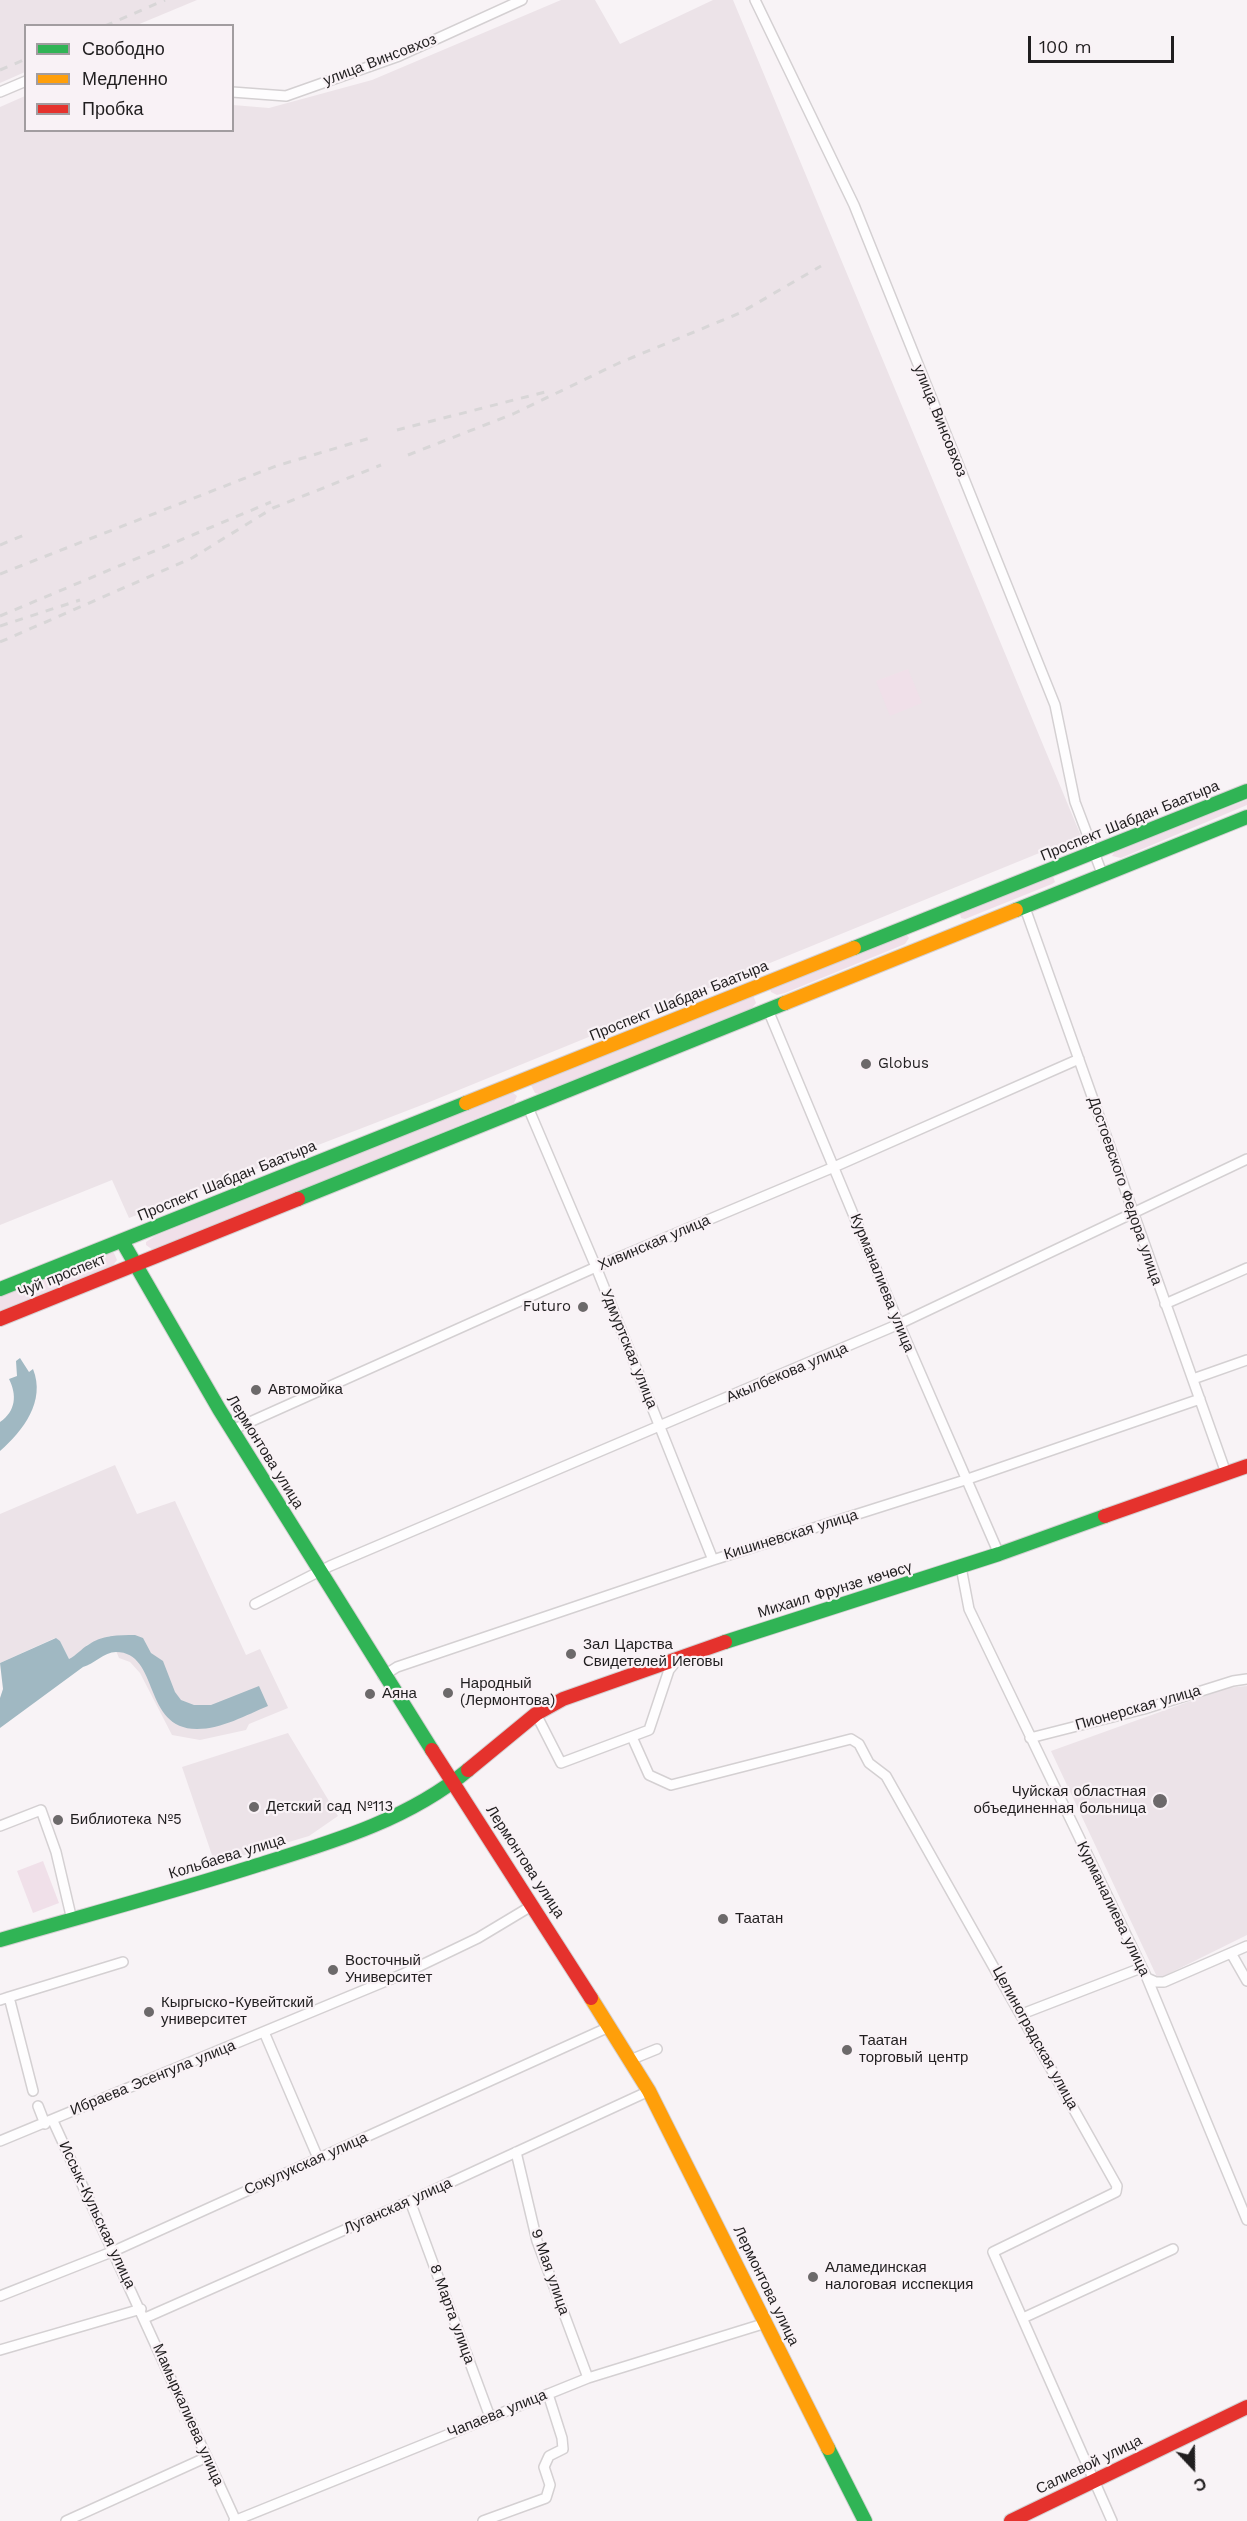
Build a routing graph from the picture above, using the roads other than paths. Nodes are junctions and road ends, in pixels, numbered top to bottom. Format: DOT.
graph roads {
  1 [pos="522,0"];
  2 [pos="755,0"];
  3 [pos="24,82"];
  4 [pos="0,92"];
  5 [pos="234,92"];
  6 [pos="1247,791"];
  7 [pos="1247,817"];
  8 [pos="1094,853"];
  9 [pos="1103,876"];
  10 [pos="1025,908"];
  11 [pos="948,911"];
  12 [pos="909,927"];
  13 [pos="957,934"];
  14 [pos="920,949"];
  15 [pos="758,987"];
  16 [pos="768,1010"];
  17 [pos="1079,1059"];
  18 [pos="519,1084"];
  19 [pos="527,1105"];
  20 [pos="1247,1159"];
  21 [pos="834,1167"];
  22 [pos="1134,1214"];
  23 [pos="122,1240"];
  24 [pos="135,1264"];
  25 [pos="596,1267"];
  26 [pos="1247,1268"];
  27 [pos="0,1289"];
  28 [pos="1165,1304"];
  29 [pos="0,1319"];
  30 [pos="899,1324"];
  31 [pos="1247,1360"];
  32 [pos="1193,1379"];
  33 [pos="1200,1399"];
  34 [pos="660,1427"];
  35 [pos="232,1430"];
  36 [pos="1247,1466"];
  37 [pos="1226,1473"];
  38 [pos="965,1480"];
  39 [pos="999,1554"];
  40 [pos="713,1560"];
  41 [pos="960,1568"];
  42 [pos="319,1571"];
  43 [pos="255,1604"];
  44 [pos="680,1656"];
  45 [pos="383,1676"];
  46 [pos="1247,1679"];
  47 [pos="536,1714"];
  48 [pos="632,1737"];
  49 [pos="1030,1738"];
  50 [pos="454,1782"];
  51 [pos="0,1826"];
  52 [pos="533,1905"];
  53 [pos="72,1920"];
  54 [pos="0,1940"];
  55 [pos="1247,1946"];
  56 [pos="1232,1953"];
  57 [pos="123,1962"];
  58 [pos="1142,1968"];
  59 [pos="1147,1978"];
  60 [pos="1247,1981"];
  61 [pos="4,1999"];
  62 [pos="1022,2014"];
  63 [pos="609,2027"];
  64 [pos="264,2032"];
  65 [pos="657,2049"];
  66 [pos="630,2060"];
  67 [pos="33,2091"];
  68 [pos="649,2091"];
  69 [pos="38,2106"];
  70 [pos="49,2122"];
  71 [pos="0,2141"];
  72 [pos="516,2152"];
  73 [pos="318,2158"];
  74 [pos="410,2201"];
  75 [pos="1247,2220"];
  76 [pos="1173,2249"];
  77 [pos="114,2251"];
  78 [pos="0,2296"];
  79 [pos="143,2313"];
  80 [pos="1023,2318"];
  81 [pos="766,2324"];
  82 [pos="0,2350"];
  83 [pos="588,2378"];
  84 [pos="548,2394"];
  85 [pos="1247,2407"];
  86 [pos="490,2417"];
  87 [pos="207,2457"];
  88 [pos="1095,2481"];
  89 [pos="66,2521"];
  90 [pos="235,2521"];
  91 [pos="483,2521"];
  92 [pos="866,2521"];
  93 [pos="1011,2521"];
  94 [pos="1112,2521"];
  1 -- 5 [label="street, улица Винсовхоз"];
  2 -- 8 [label="street, улица Винсовхоз"];
  3 -- 4 [label="street"];
  6 -- 8 [label="main road, Проспект Шабдан Баатыра"];
  7 -- 9 [label="main road"];
  8 -- 9 [label="street, улица Винсовхоз"];
  8 -- 11 [label="main road, Проспект Шабдан Баатыра"];
  9 -- 10 [label="main road"];
  10 -- 13 [label="main road"];
  10 -- 17 [label="street, Достоевского Федора улица"];
  11 -- 12 [label="main road, Проспект Шабдан Баатыра"];
  11 -- 13 [label="main road"];
  12 -- 14 [label="main road"];
  12 -- 15 [label="main road, Проспект Шабдан Баатыра"];
  13 -- 14 [label="main road"];
  14 -- 16 [label="main road"];
  15 -- 16 [label="main road"];
  15 -- 18 [label="main road, Проспект Шабдан Баатыра"];
  16 -- 19 [label="main road"];
  16 -- 21 [label="street, Курманалиева улица"];
  17 -- 21 [label="street, Хивинская улица"];
  17 -- 22 [label="street, Достоевского Федора улица"];
  18 -- 19 [label="main road"];
  18 -- 23 [label="main road, Проспект Шабдан Баатыра"];
  19 -- 24 [label="main road"];
  19 -- 25 [label="street, Удмуртская улица"];
  20 -- 22 [label="street, Акылбекова улица"];
  21 -- 25 [label="street, Хивинская улица"];
  21 -- 30 [label="street, Курманалиева улица"];
  22 -- 28 [label="street, Достоевского Федора улица"];
  22 -- 30 [label="street, Акылбекова улица"];
  23 -- 24 [label="main road, Лермонтова улица"];
  23 -- 27 [label="main road, Чуй проспект"];
  24 -- 29 [label="main road, Чуй проспект"];
  24 -- 35 [label="main road, Лермонтова улица"];
  25 -- 34 [label="street, Удмуртская улица"];
  25 -- 35 [label="street, Хивинская улица"];
  26 -- 28 [label="street"];
  28 -- 32 [label="street, Достоевского Федора улица"];
  30 -- 34 [label="street, Акылбекова улица"];
  30 -- 38 [label="street, Курманалиева улица"];
  31 -- 32 [label="street"];
  32 -- 33 [label="street, Достоевского Федора улица"];
  33 -- 37 [label="street, Достоевского Федора улица"];
  33 -- 38 [label="street, Кишиневская улица"];
  34 -- 40 [label="street, Удмуртская улица"];
  34 -- 42 [label="street, Акылбекова улица"];
  35 -- 42 [label="main road, Лермонтова улица"];
  36 -- 37 [label="main road, Михаил Фрунзе көчөсү"];
  37 -- 39 [label="main road, Михаил Фрунзе көчөсү"];
  38 -- 39 [label="street, Курманалиева улица"];
  38 -- 40 [label="street, Кишиневская улица"];
  39 -- 41 [label="main road, Михаил Фрунзе көчөсү"];
  40 -- 45 [label="street, Кишиневская улица"];
  41 -- 44 [label="main road, Михаил Фрунзе көчөсү"];
  41 -- 49 [label="street, Курманалиева улица"];
  42 -- 43 [label="street, Акылбекова улица"];
  42 -- 45 [label="main road, Лермонтова улица"];
  44 -- 47 [label="main road, Михаил Фрунзе көчөсү"];
  44 -- 48 [label="street"];
  45 -- 50 [label="main road, Лермонтова улица"];
  46 -- 49 [label="street, Пионерская улица"];
  47 -- 48 [label="street"];
  47 -- 50 [label="main road, Михаил Фрунзе көчөсү"];
  48 -- 62 [label="street, Целиноградская улица"];
  49 -- 58 [label="street, Курманалиева улица"];
  50 -- 52 [label="main road, Лермонтова улица"];
  50 -- 53 [label="main road, Кольбаева улица"];
  51 -- 53 [label="street"];
  52 -- 63 [label="main road, Лермонтова улица"];
  52 -- 64 [label="street, Ибраева Эсенгула улица"];
  53 -- 54 [label="main road, Кольбаева улица"];
  55 -- 56 [label="street"];
  56 -- 59 [label="street"];
  56 -- 60 [label="street"];
  57 -- 61 [label="street"];
  58 -- 59 [label="street, Курманалиева улица"];
  58 -- 62 [label="street"];
  59 -- 75 [label="street, Курманалиева улица"];
  61 -- 67 [label="street"];
  62 -- 80 [label="street, Целиноградская улица"];
  63 -- 66 [label="main road, Лермонтова улица"];
  63 -- 73 [label="street, Сокулукская улица"];
  64 -- 70 [label="street, Ибраева Эсенгула улица"];
  64 -- 73 [label="street"];
  65 -- 66 [label="street"];
  66 -- 68 [label="main road, Лермонтова улица"];
  68 -- 72 [label="street, Луганская улица"];
  68 -- 81 [label="main road, Лермонтова улица"];
  69 -- 70 [label="street, Иссык-Кульская улица"];
  70 -- 71 [label="street, Ибраева Эсенгула улица"];
  70 -- 77 [label="street, Иссык-Кульская улица"];
  72 -- 74 [label="street, Луганская улица"];
  72 -- 83 [label="street, 9 Мая улица"];
  73 -- 77 [label="street, Сокулукская улица"];
  74 -- 79 [label="street, Луганская улица"];
  74 -- 86 [label="street, 8 Марта улица"];
  76 -- 80 [label="street"];
  77 -- 78 [label="street, Сокулукская улица"];
  77 -- 79 [label="street, Иссык-Кульская улица"];
  79 -- 82 [label="street, Луганская улица"];
  79 -- 87 [label="street, Мамыркалиева улица"];
  80 -- 88 [label="street, Целиноградская улица"];
  81 -- 83 [label="street, Чапаева улица"];
  81 -- 92 [label="main road, Лермонтова улица"];
  83 -- 84 [label="street, Чапаева улица"];
  84 -- 86 [label="street, Чапаева улица"];
  84 -- 91 [label="street"];
  85 -- 88 [label="main road, Салиевой улица"];
  86 -- 90 [label="street, Чапаева улица"];
  87 -- 89 [label="street"];
  87 -- 90 [label="street, Мамыркалиева улица"];
  88 -- 93 [label="main road, Салиевой улица"];
  88 -- 94 [label="street, Целиноградская улица"];
}
